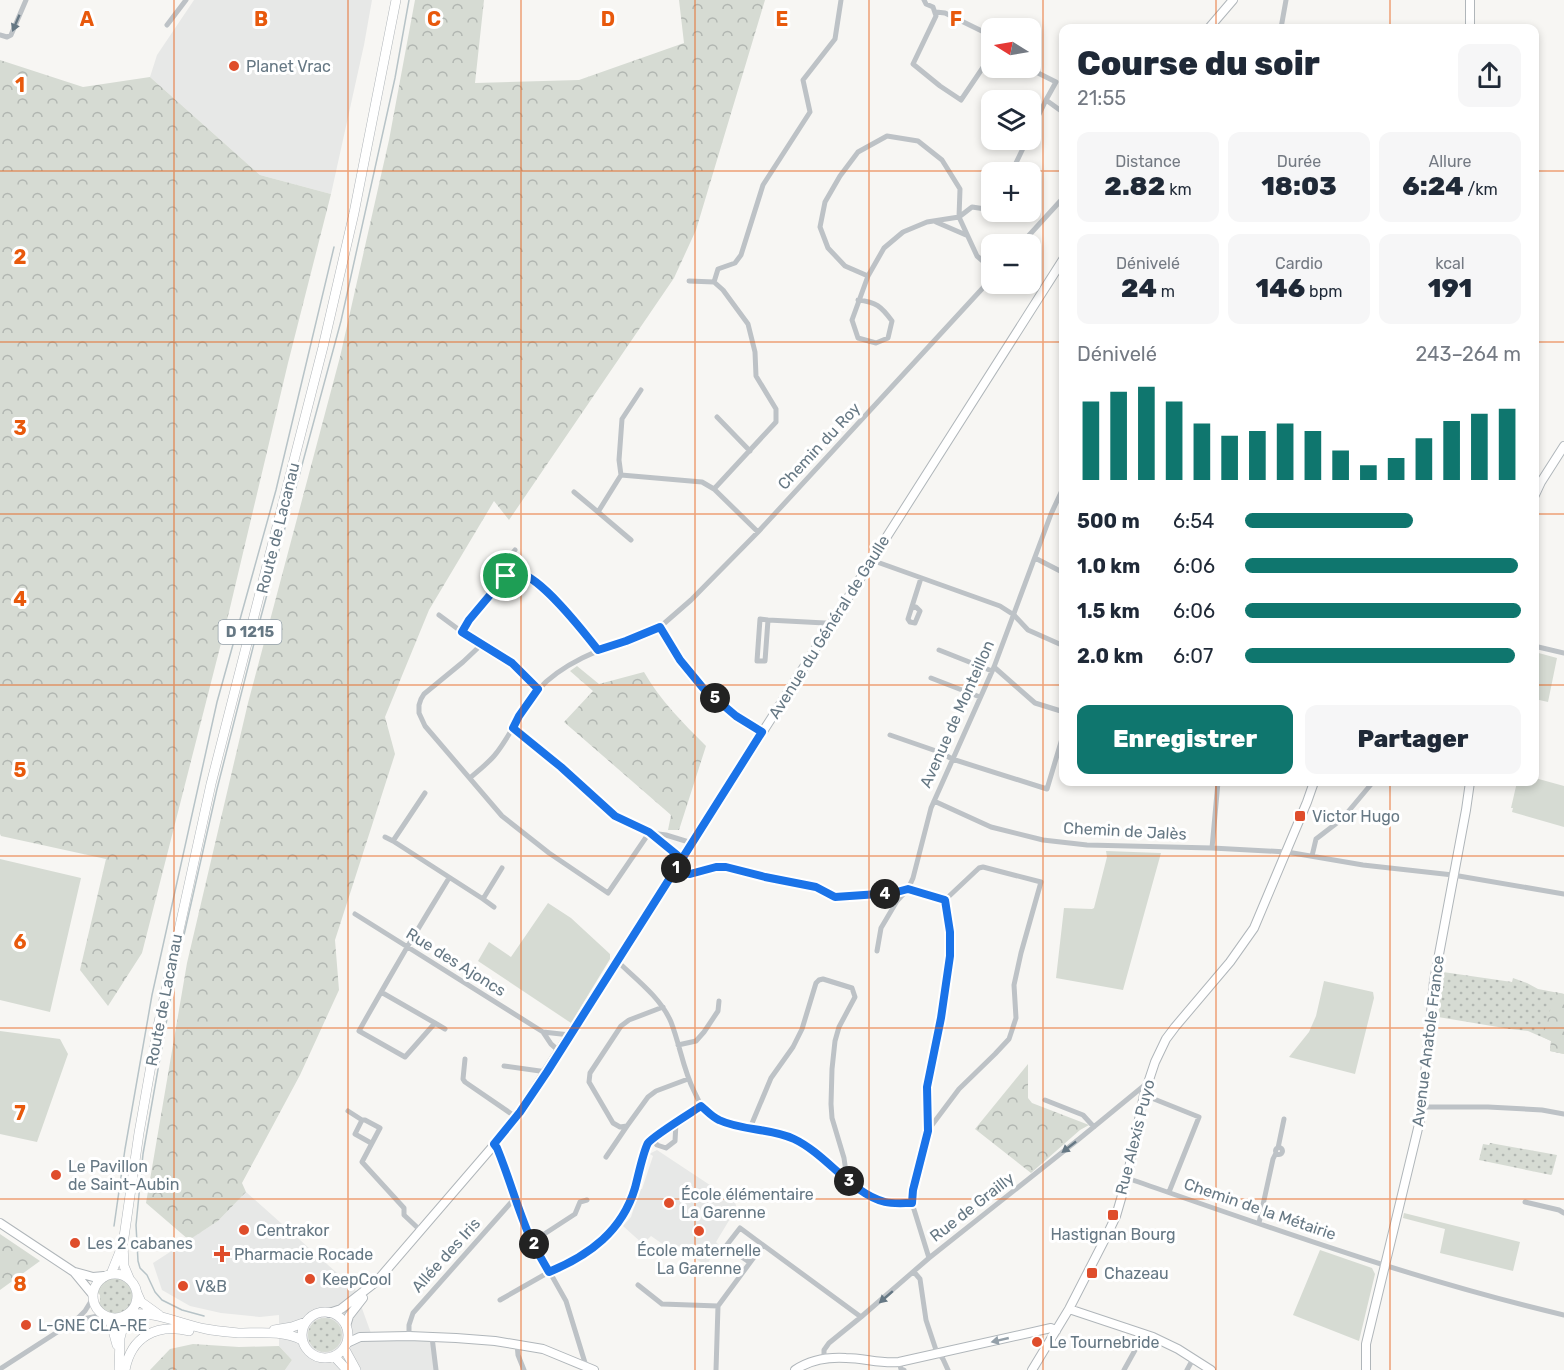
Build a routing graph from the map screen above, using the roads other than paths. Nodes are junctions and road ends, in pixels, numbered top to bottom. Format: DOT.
graph roads {
  1 [pos="26,0"];
  2 [pos="186,0"];
  3 [pos="394,0"];
  4 [pos="841,0"];
  5 [pos="924,0"];
  6 [pos="1233,0"];
  7 [pos="1286,0"];
  8 [pos="1470,0"];
  9 [pos="936,12"];
  10 [pos="1212,24"];
  11 [pos="1282,24"];
  12 [pos="1470,24"];
  13 [pos="167,25"];
  14 [pos="981,31"];
  15 [pos="0,35"];
  16 [pos="981,70"];
  17 [pos="1041,74"];
  18 [pos="1046,100"];
  19 [pos="1059,109"];
  20 [pos="1041,110"];
  21 [pos="1059,203"];
  22 [pos="981,208"];
  23 [pos="959,218"];
  24 [pos="935,221"];
  25 [pos="1031,234"];
  26 [pos="968,236"];
  27 [pos="981,259"];
  28 [pos="1059,266"];
  29 [pos="867,276"];
  30 [pos="689,281"];
  31 [pos="714,282"];
  32 [pos="981,290"];
  33 [pos="858,300"];
  34 [pos="641,390"];
  35 [pos="717,417"];
  36 [pos="1564,446"];
  37 [pos="750,451"];
  38 [pos="621,475"];
  39 [pos="1539,486"];
  40 [pos="714,489"];
  41 [pos="574,492"];
  42 [pos="1059,497"];
  43 [pos="598,512"];
  44 [pos="758,532"];
  45 [pos="631,540"];
  46 [pos="515,550"];
  47 [pos="1035,558"];
  48 [pos="872,559"];
  49 [pos="1059,570"];
  50 [pos="506,576"];
  51 [pos="921,578"];
  52 [pos="912,608"];
  53 [pos="439,615"];
  54 [pos="1014,615"];
  55 [pos="768,620"];
  56 [pos="832,623"];
  57 [pos="660,627"];
  58 [pos="462,632"];
  59 [pos="482,644"];
  60 [pos="1059,644"];
  61 [pos="1539,647"];
  62 [pos="598,650"];
  63 [pos="939,650"];
  64 [pos="1564,653"];
  65 [pos="993,669"];
  66 [pos="931,678"];
  67 [pos="538,689"];
  68 [pos="980,697"];
  69 [pos="1059,710"];
  70 [pos="513,728"];
  71 [pos="762,732"];
  72 [pos="890,735"];
  73 [pos="1059,749"];
  74 [pos="952,759"];
  75 [pos="470,778"];
  76 [pos="1218,786"];
  77 [pos="1313,786"];
  78 [pos="1370,786"];
  79 [pos="1469,786"];
  80 [pos="425,792"];
  81 [pos="934,801"];
  82 [pos="649,832"];
  83 [pos="385,837"];
  84 [pos="393,842"];
  85 [pos="692,843"];
  86 [pos="1212,848"];
  87 [pos="1287,852"];
  88 [pos="1312,856"];
  89 [pos="682,859"];
  90 [pos="502,868"];
  91 [pos="675,870"];
  92 [pos="1453,875"];
  93 [pos="449,878"];
  94 [pos="908,889"];
  95 [pos="1564,894"];
  96 [pos="483,899"];
  97 [pos="945,900"];
  98 [pos="494,907"];
  99 [pos="354,915"];
  100 [pos="406,947"];
  101 [pos="878,951"];
  102 [pos="618,961"];
  103 [pos="381,992"];
  104 [pos="719,1001"];
  105 [pos="663,1007"];
  106 [pos="435,1023"];
  107 [pos="352,1027"];
  108 [pos="445,1029"];
  109 [pos="359,1030"];
  110 [pos="543,1032"];
  111 [pos="570,1035"];
  112 [pos="678,1046"];
  113 [pos="560,1051"];
  114 [pos="465,1059"];
  115 [pos="504,1066"];
  116 [pos="547,1072"];
  117 [pos="688,1079"];
  118 [pos="1147,1083"];
  119 [pos="1144,1095"];
  120 [pos="1044,1100"];
  121 [pos="701,1106"];
  122 [pos="1422,1107"];
  123 [pos="348,1111"];
  124 [pos="1564,1113"];
  125 [pos="516,1117"];
  126 [pos="1284,1119"];
  127 [pos="362,1120"];
  128 [pos="676,1122"];
  129 [pos="627,1126"];
  130 [pos="1094,1127"];
  131 [pos="750,1128"];
  132 [pos="928,1131"];
  133 [pos="653,1139"];
  134 [pos="371,1143"];
  135 [pos="494,1144"];
  136 [pos="606,1156"];
  137 [pos="1127,1178"];
  138 [pos="847,1179"];
  139 [pos="1169,1192"];
  140 [pos="515,1198"];
  141 [pos="587,1200"];
  142 [pos="1525,1202"];
  143 [pos="912,1203"];
  144 [pos="1564,1213"];
  145 [pos="0,1223"];
  146 [pos="1259,1223"];
  147 [pos="421,1231"];
  148 [pos="532,1242"];
  149 [pos="123,1244"];
  150 [pos="763,1245"];
  151 [pos="929,1258"];
  152 [pos="749,1262"];
  153 [pos="1385,1265"];
  154 [pos="74,1272"];
  155 [pos="549,1272"];
  156 [pos="914,1272"];
  157 [pos="107,1275"];
  158 [pos="129,1278"];
  159 [pos="377,1281"];
  160 [pos="638,1285"];
  161 [pos="137,1293"];
  162 [pos="93,1296"];
  163 [pos="500,1300"];
  164 [pos="718,1306"];
  165 [pos="1069,1309"];
  166 [pos="329,1313"];
  167 [pos="127,1315"];
  168 [pos="1564,1315"];
  169 [pos="106,1316"];
  170 [pos="161,1317"];
  171 [pos="861,1317"];
  172 [pos="76,1320"];
  173 [pos="306,1322"];
  174 [pos="347,1328"];
  175 [pos="1056,1331"];
  176 [pos="236,1333"];
  177 [pos="257,1333"];
  178 [pos="1144,1334"];
  179 [pos="409,1336"];
  180 [pos="360,1337"];
  181 [pos="432,1337"];
  182 [pos="302,1340"];
  183 [pos="518,1344"];
  184 [pos="345,1346"];
  185 [pos="119,1353"];
  186 [pos="939,1354"];
  187 [pos="334,1356"];
  188 [pos="824,1359"];
  189 [pos="1193,1359"];
  190 [pos="902,1366"];
  191 [pos="590,1368"];
  192 [pos="0,1369"];
  193 [pos="119,1370"];
  194 [pos="125,1370"];
  195 [pos="347,1370"];
  196 [pos="356,1370"];
  197 [pos="435,1370"];
  198 [pos="524,1370"];
  199 [pos="716,1370"];
  200 [pos="795,1370"];
  201 [pos="948,1370"];
  202 [pos="1032,1370"];
  203 [pos="1124,1370"];
  204 [pos="1187,1370"];
  205 [pos="1211,1370"];
  206 [pos="1366,1370"];
  1 -- 15 [label="street, one-way"];
  2 -- 13 [label="street"];
  3 -- 149 [label="main road, Route de Lacanau / D 1215"];
  4 -- 31 [label="street"];
  5 -- 9 [label="street"];
  6 -- 10 [label="street"];
  7 -- 11 [label="street"];
  8 -- 12 [label="street"];
  9 -- 14 [label="street"];
  9 -- 16 [label="street"];
  17 -- 18 [label="street"];
  18 -- 19 [label="street"];
  18 -- 20 [label="street"];
  21 -- 25 [label="street"];
  22 -- 23 [label="street"];
  23 -- 24 [label="street"];
  23 -- 26 [label="street"];
  23 -- 29 [label="street"];
  24 -- 26 [label="street"];
  24 -- 29 [label="street"];
  26 -- 27 [label="street"];
  28 -- 48 [label="street, Avenue du Général de Gaulle"];
  29 -- 33 [label="street"];
  30 -- 31 [label="street"];
  31 -- 37 [label="street"];
  32 -- 44 [label="street, Chemin du Roy"];
  33 -- 33 [label="street"];
  34 -- 38 [label="street"];
  35 -- 37 [label="street"];
  36 -- 39 [label="street"];
  37 -- 40 [label="street"];
  38 -- 40 [label="street"];
  38 -- 43 [label="street"];
  40 -- 44 [label="street"];
  41 -- 43 [label="street"];
  42 -- 47 [label="street, Avenue de Monteillon"];
  43 -- 45 [label="street"];
  44 -- 57 [label="street, Chemin du Roy"];
  46 -- 50 [label="street"];
  47 -- 49 [label="street"];
  47 -- 54 [label="street, Avenue de Monteillon"];
  48 -- 51 [label="street"];
  48 -- 56 [label="street, Avenue du Général de Gaulle"];
  50 -- 58 [label="street"];
  50 -- 62 [label="street"];
  51 -- 52 [label="street"];
  51 -- 54 [label="street"];
  53 -- 58 [label="street"];
  54 -- 60 [label="street"];
  54 -- 65 [label="street, Avenue de Monteillon"];
  55 -- 55 [label="street"];
  55 -- 56 [label="street"];
  56 -- 71 [label="street, Avenue du Général de Gaulle"];
  57 -- 62 [label="street, Chemin du Roy"];
  57 -- 71 [label="street"];
  58 -- 59 [label="street"];
  59 -- 67 [label="street"];
  59 -- 75 [label="street"];
  61 -- 64 [label="street"];
  62 -- 67 [label="street, Chemin du Roy"];
  63 -- 65 [label="street"];
  65 -- 68 [label="street, Avenue de Monteillon"];
  65 -- 69 [label="street"];
  66 -- 68 [label="street"];
  67 -- 70 [label="street, Chemin du Roy"];
  68 -- 74 [label="street, Avenue de Monteillon"];
  70 -- 75 [label="street, Chemin du Roy"];
  70 -- 82 [label="street"];
  71 -- 85 [label="street, Avenue du Général de Gaulle"];
  72 -- 74 [label="street"];
  73 -- 74 [label="street"];
  74 -- 81 [label="street, Avenue de Monteillon"];
  75 -- 82 [label="street"];
  76 -- 86 [label="street"];
  77 -- 87 [label="street, Rue Alexis Puyo"];
  78 -- 88 [label="street"];
  79 -- 92 [label="street, Avenue Anatole France"];
  80 -- 84 [label="street"];
  81 -- 86 [label="street, Chemin de Jalès"];
  81 -- 94 [label="street, Avenue de Monteillon"];
  82 -- 85 [label="street"];
  82 -- 89 [label="street"];
  83 -- 84 [label="street"];
  84 -- 93 [label="street"];
  85 -- 89 [label="street, Avenue du Général de Gaulle"];
  86 -- 87 [label="street, Chemin de Jalès"];
  87 -- 88 [label="street, Chemin de Jalès"];
  87 -- 118 [label="street, Rue Alexis Puyo"];
  88 -- 92 [label="street, Chemin de Jalès"];
  89 -- 91 [label="street, Avenue du Général de Gaulle"];
  90 -- 96 [label="street"];
  91 -- 94 [label="street"];
  91 -- 102 [label="street, Avenue du Général de Gaulle"];
  92 -- 95 [label="street, Chemin de Jalès"];
  92 -- 122 [label="street, Avenue Anatole France"];
  93 -- 96 [label="street"];
  93 -- 100 [label="street"];
  94 -- 97 [label="street"];
  94 -- 101 [label="street, Avenue de Monteillon"];
  96 -- 98 [label="street"];
  97 -- 132 [label="street"];
  97 -- 132 [label="street"];
  99 -- 100 [label="street, Rue des Ajoncs"];
  100 -- 103 [label="street"];
  100 -- 110 [label="street, Rue des Ajoncs"];
  102 -- 105 [label="street"];
  102 -- 111 [label="street, Avenue du Général de Gaulle"];
  103 -- 106 [label="street"];
  103 -- 109 [label="street"];
  104 -- 112 [label="street"];
  105 -- 112 [label="street"];
  105 -- 129 [label="street"];
  106 -- 108 [label="street"];
  106 -- 109 [label="street"];
  107 -- 109 [label="street"];
  110 -- 111 [label="street, Rue des Ajoncs"];
  110 -- 113 [label="street, Rue des Ajoncs"];
  111 -- 113 [label="street, Avenue du Général de Gaulle"];
  112 -- 117 [label="street"];
  113 -- 116 [label="street, Avenue du Général de Gaulle"];
  114 -- 125 [label="street"];
  115 -- 116 [label="street"];
  116 -- 125 [label="street, Avenue du Général de Gaulle"];
  117 -- 121 [label="street"];
  117 -- 129 [label="street"];
  118 -- 119 [label="street, Rue Alexis Puyo"];
  118 -- 130 [label="street, Rue de Grailly"];
  119 -- 137 [label="street, Rue Alexis Puyo"];
  119 -- 139 [label="street"];
  120 -- 130 [label="street"];
  121 -- 128 [label="street"];
  121 -- 131 [label="street"];
  122 -- 124 [label="street"];
  122 -- 153 [label="street, Avenue Anatole France"];
  123 -- 127 [label="street"];
  125 -- 135 [label="street, Avenue du Général de Gaulle"];
  126 -- 146 [label="street"];
  127 -- 134 [label="street"];
  127 -- 134 [label="street"];
  128 -- 133 [label="street"];
  128 -- 133 [label="street"];
  129 -- 136 [label="street"];
  130 -- 151 [label="street, Rue de Grailly, one-way"];
  131 -- 138 [label="street"];
  131 -- 138 [label="street"];
  132 -- 143 [label="street"];
  133 -- 155 [label="street"];
  134 -- 147 [label="street"];
  135 -- 140 [label="street"];
  135 -- 147 [label="street, Avenue du Général de Gaulle"];
  137 -- 139 [label="street, Chemin de la Métairie"];
  137 -- 165 [label="street, Rue Alexis Puyo"];
  138 -- 143 [label="street"];
  139 -- 146 [label="street, Chemin de la Métairie"];
  140 -- 148 [label="street"];
  140 -- 179 [label="street, Allée des Iris"];
  141 -- 148 [label="street"];
  142 -- 144 [label="street"];
  143 -- 151 [label="street"];
  145 -- 154 [label="street"];
  146 -- 153 [label="street, Chemin de la Métairie"];
  147 -- 159 [label="street, Avenue du Général de Gaulle"];
  148 -- 155 [label="street"];
  149 -- 157 [label="main road, D 1215"];
  149 -- 158 [label="main road, D 1215"];
  150 -- 152 [label="street"];
  150 -- 152 [label="street"];
  150 -- 171 [label="street"];
  151 -- 156 [label="street, Rue de Grailly"];
  152 -- 164 [label="street"];
  153 -- 168 [label="street, Chemin de la Métairie"];
  153 -- 206 [label="street, Avenue Anatole France"];
  154 -- 157 [label="street"];
  154 -- 162 [label="street"];
  155 -- 163 [label="street"];
  155 -- 191 [label="street"];
  156 -- 171 [label="street, Rue de Grailly, one-way"];
  156 -- 186 [label="street"];
  157 -- 158 [label="main road"];
  157 -- 162 [label="main road"];
  158 -- 161 [label="main road"];
  159 -- 166 [label="street, Avenue du Général de Gaulle"];
  159 -- 174 [label="street, Avenue du Général de Gaulle"];
  160 -- 164 [label="street"];
  161 -- 167 [label="main road"];
  161 -- 170 [label="main road"];
  162 -- 169 [label="main road"];
  162 -- 172 [label="street"];
  164 -- 199 [label="street"];
  165 -- 175 [label="street, Rue Alexis Puyo"];
  165 -- 178 [label="street"];
  166 -- 173 [label="main road"];
  166 -- 174 [label="main road"];
  167 -- 169 [label="main road"];
  167 -- 170 [label="main road"];
  167 -- 185 [label="main road"];
  169 -- 172 [label="street"];
  169 -- 185 [label="main road"];
  170 -- 176 [label="main road"];
  171 -- 188 [label="street, Rue de Grailly"];
  172 -- 192 [label="street"];
  173 -- 177 [label="main road"];
  173 -- 182 [label="main road"];
  174 -- 180 [label="street"];
  174 -- 184 [label="main road"];
  175 -- 186 [label="street, one-way"];
  175 -- 202 [label="street, Rue Alexis Puyo"];
  176 -- 177 [label="main road"];
  176 -- 194 [label="main road"];
  177 -- 182 [label="main road"];
  178 -- 189 [label="street"];
  178 -- 203 [label="street"];
  179 -- 180 [label="street"];
  179 -- 181 [label="street"];
  180 -- 184 [label="street"];
  181 -- 183 [label="street"];
  181 -- 197 [label="street"];
  182 -- 187 [label="main road"];
  183 -- 191 [label="street"];
  183 -- 198 [label="street"];
  184 -- 187 [label="main road"];
  184 -- 196 [label="main road"];
  185 -- 193 [label="main road"];
  186 -- 190 [label="street"];
  186 -- 201 [label="street"];
  187 -- 195 [label="main road"];
  188 -- 190 [label="street"];
  188 -- 200 [label="street"];
  189 -- 204 [label="street"];
  189 -- 205 [label="street"];
}
